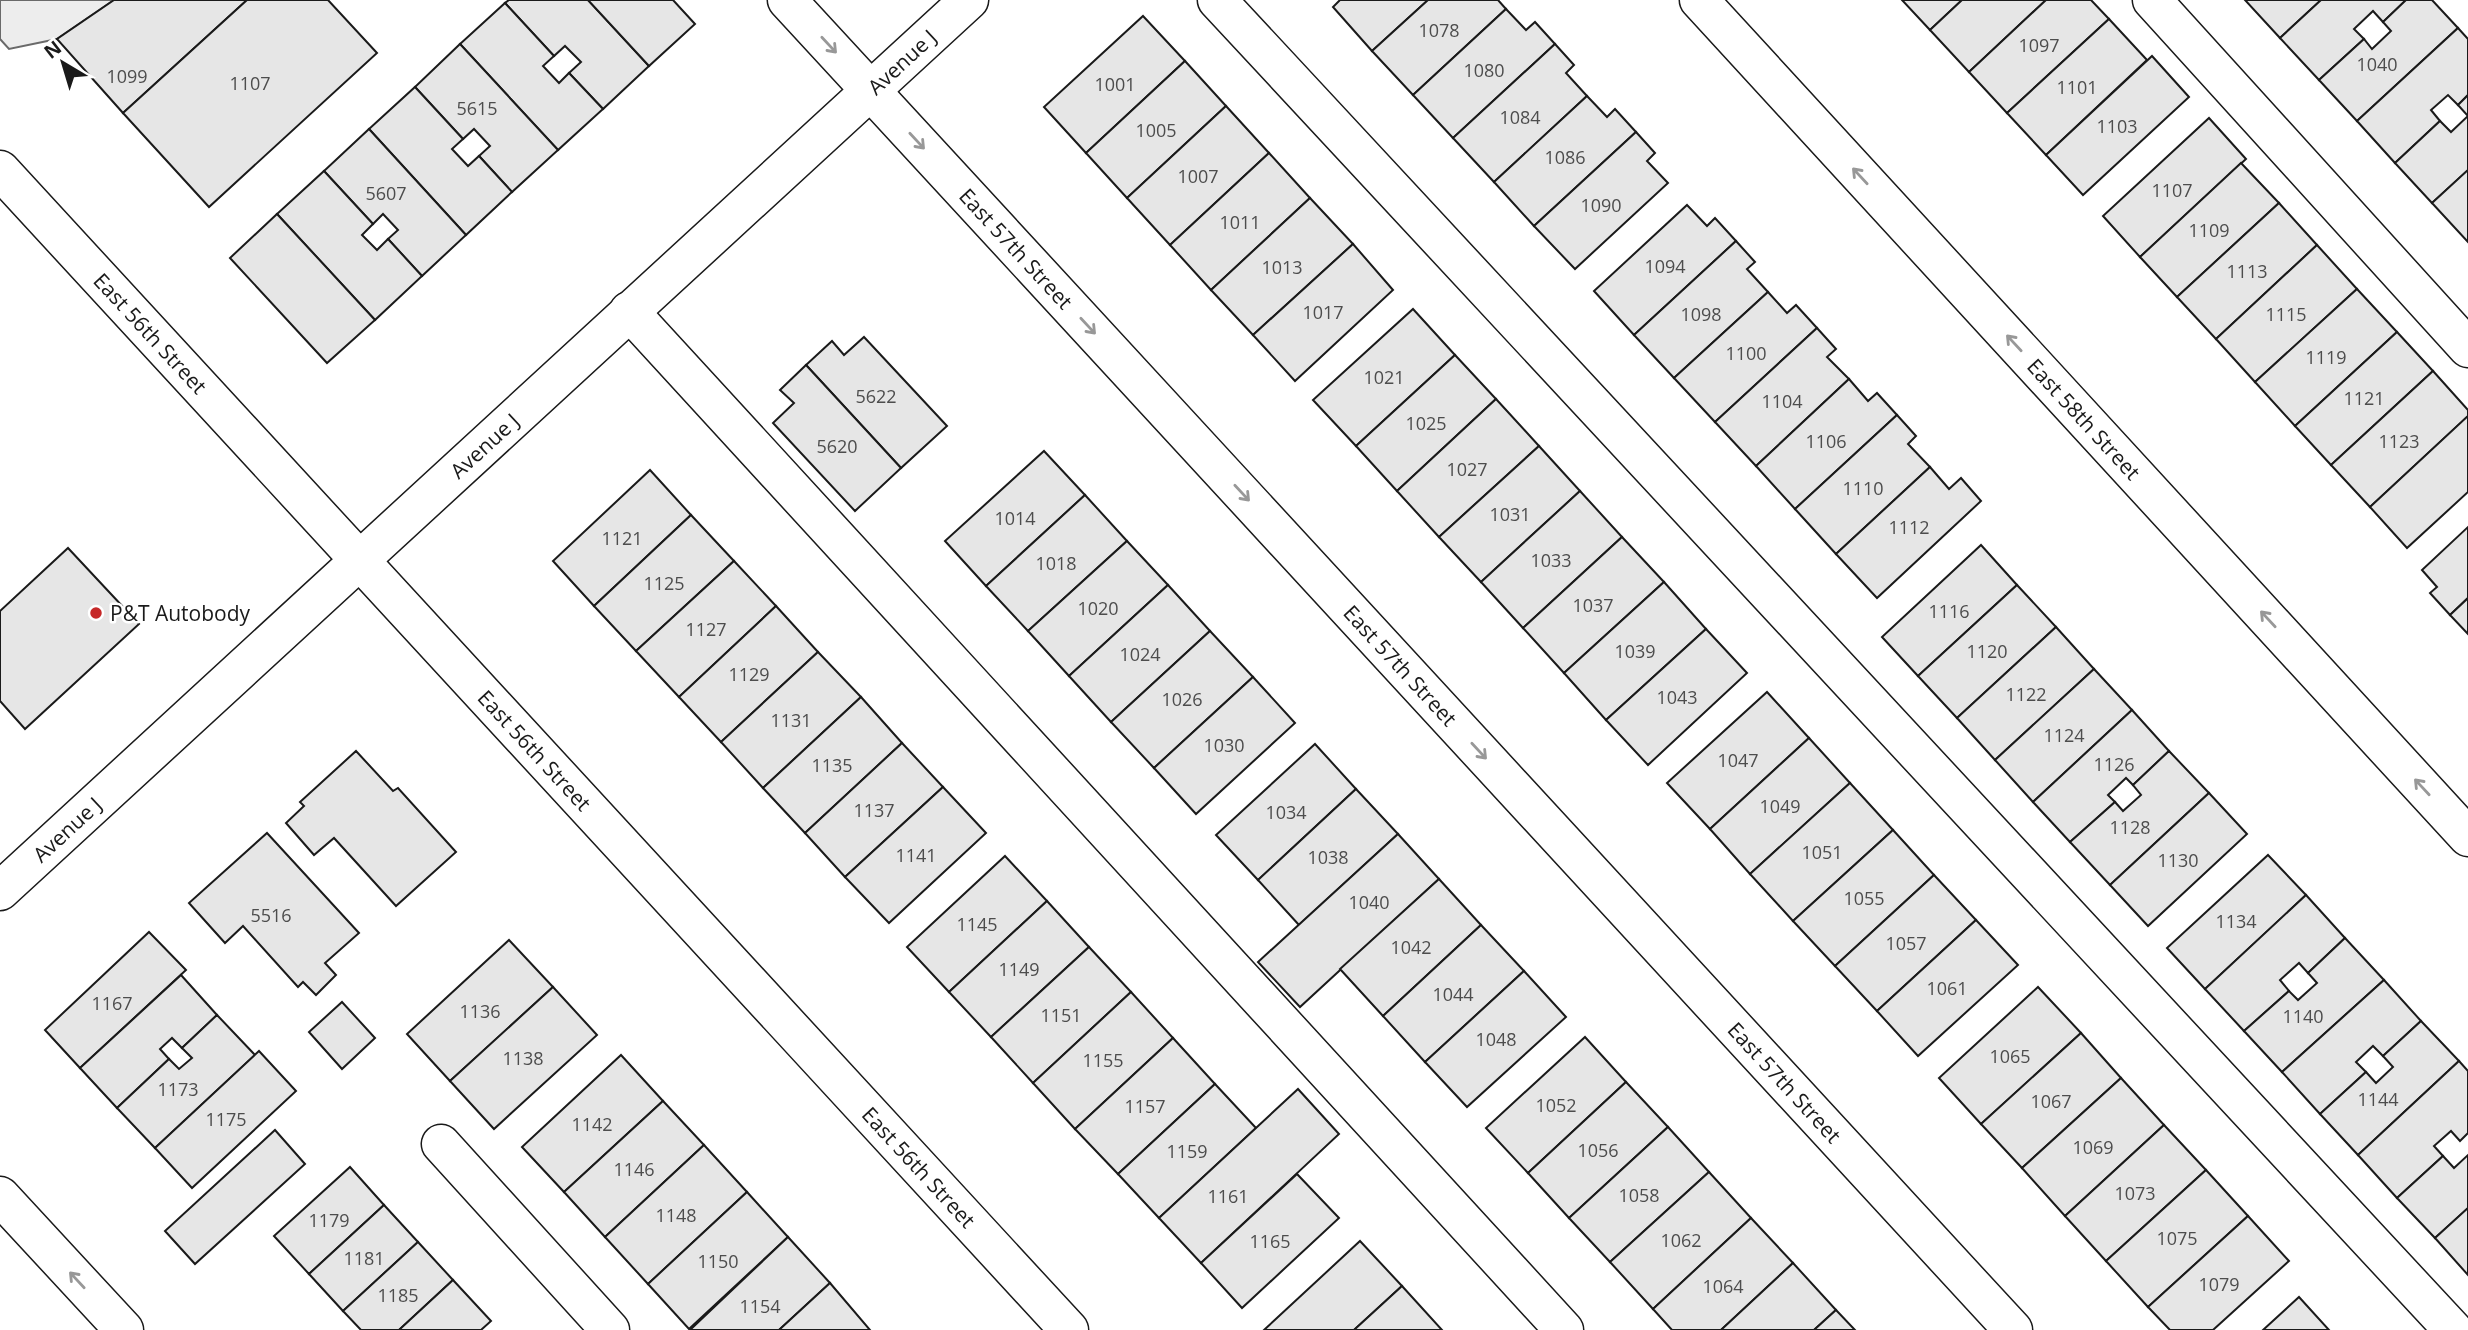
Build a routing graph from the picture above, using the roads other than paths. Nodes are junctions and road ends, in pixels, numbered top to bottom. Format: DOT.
graph roads {
  1 [pos="788,0"];
  2 [pos="970,0"];
  3 [pos="1217,0"];
  4 [pos="1699,0"];
  5 [pos="2152,0"];
  6 [pos="871,91"];
  7 [pos="0,170"];
  8 [pos="629,311"];
  9 [pos="2468,348"];
  10 [pos="359,560"];
  11 [pos="2468,837"];
  12 [pos="0,891"];
  13 [pos="441,1144"];
  14 [pos="0,1196"];
  15 [pos="124,1330"];
  16 [pos="610,1330"];
  17 [pos="1069,1330"];
  18 [pos="1564,1330"];
  19 [pos="2013,1330"];
  20 [pos="2453,1330"];
  1 -- 6 [label="street, East 57th Street, one-way"];
  2 -- 6 [label="street, Avenue J"];
  3 -- 20 [label="street"];
  11 -- 4 [label="street, East 58th Street, one-way"];
  5 -- 9 [label="street"];
  6 -- 8 [label="street, Avenue J"];
  6 -- 19 [label="street, East 57th Street, one-way"];
  7 -- 10 [label="street, East 56th Street"];
  8 -- 10 [label="street, Avenue J"];
  8 -- 18 [label="street"];
  10 -- 12 [label="street, Avenue J"];
  10 -- 17 [label="street, East 56th Street"];
  13 -- 16 [label="street"];
  15 -- 14 [label="street, one-way"];
}
